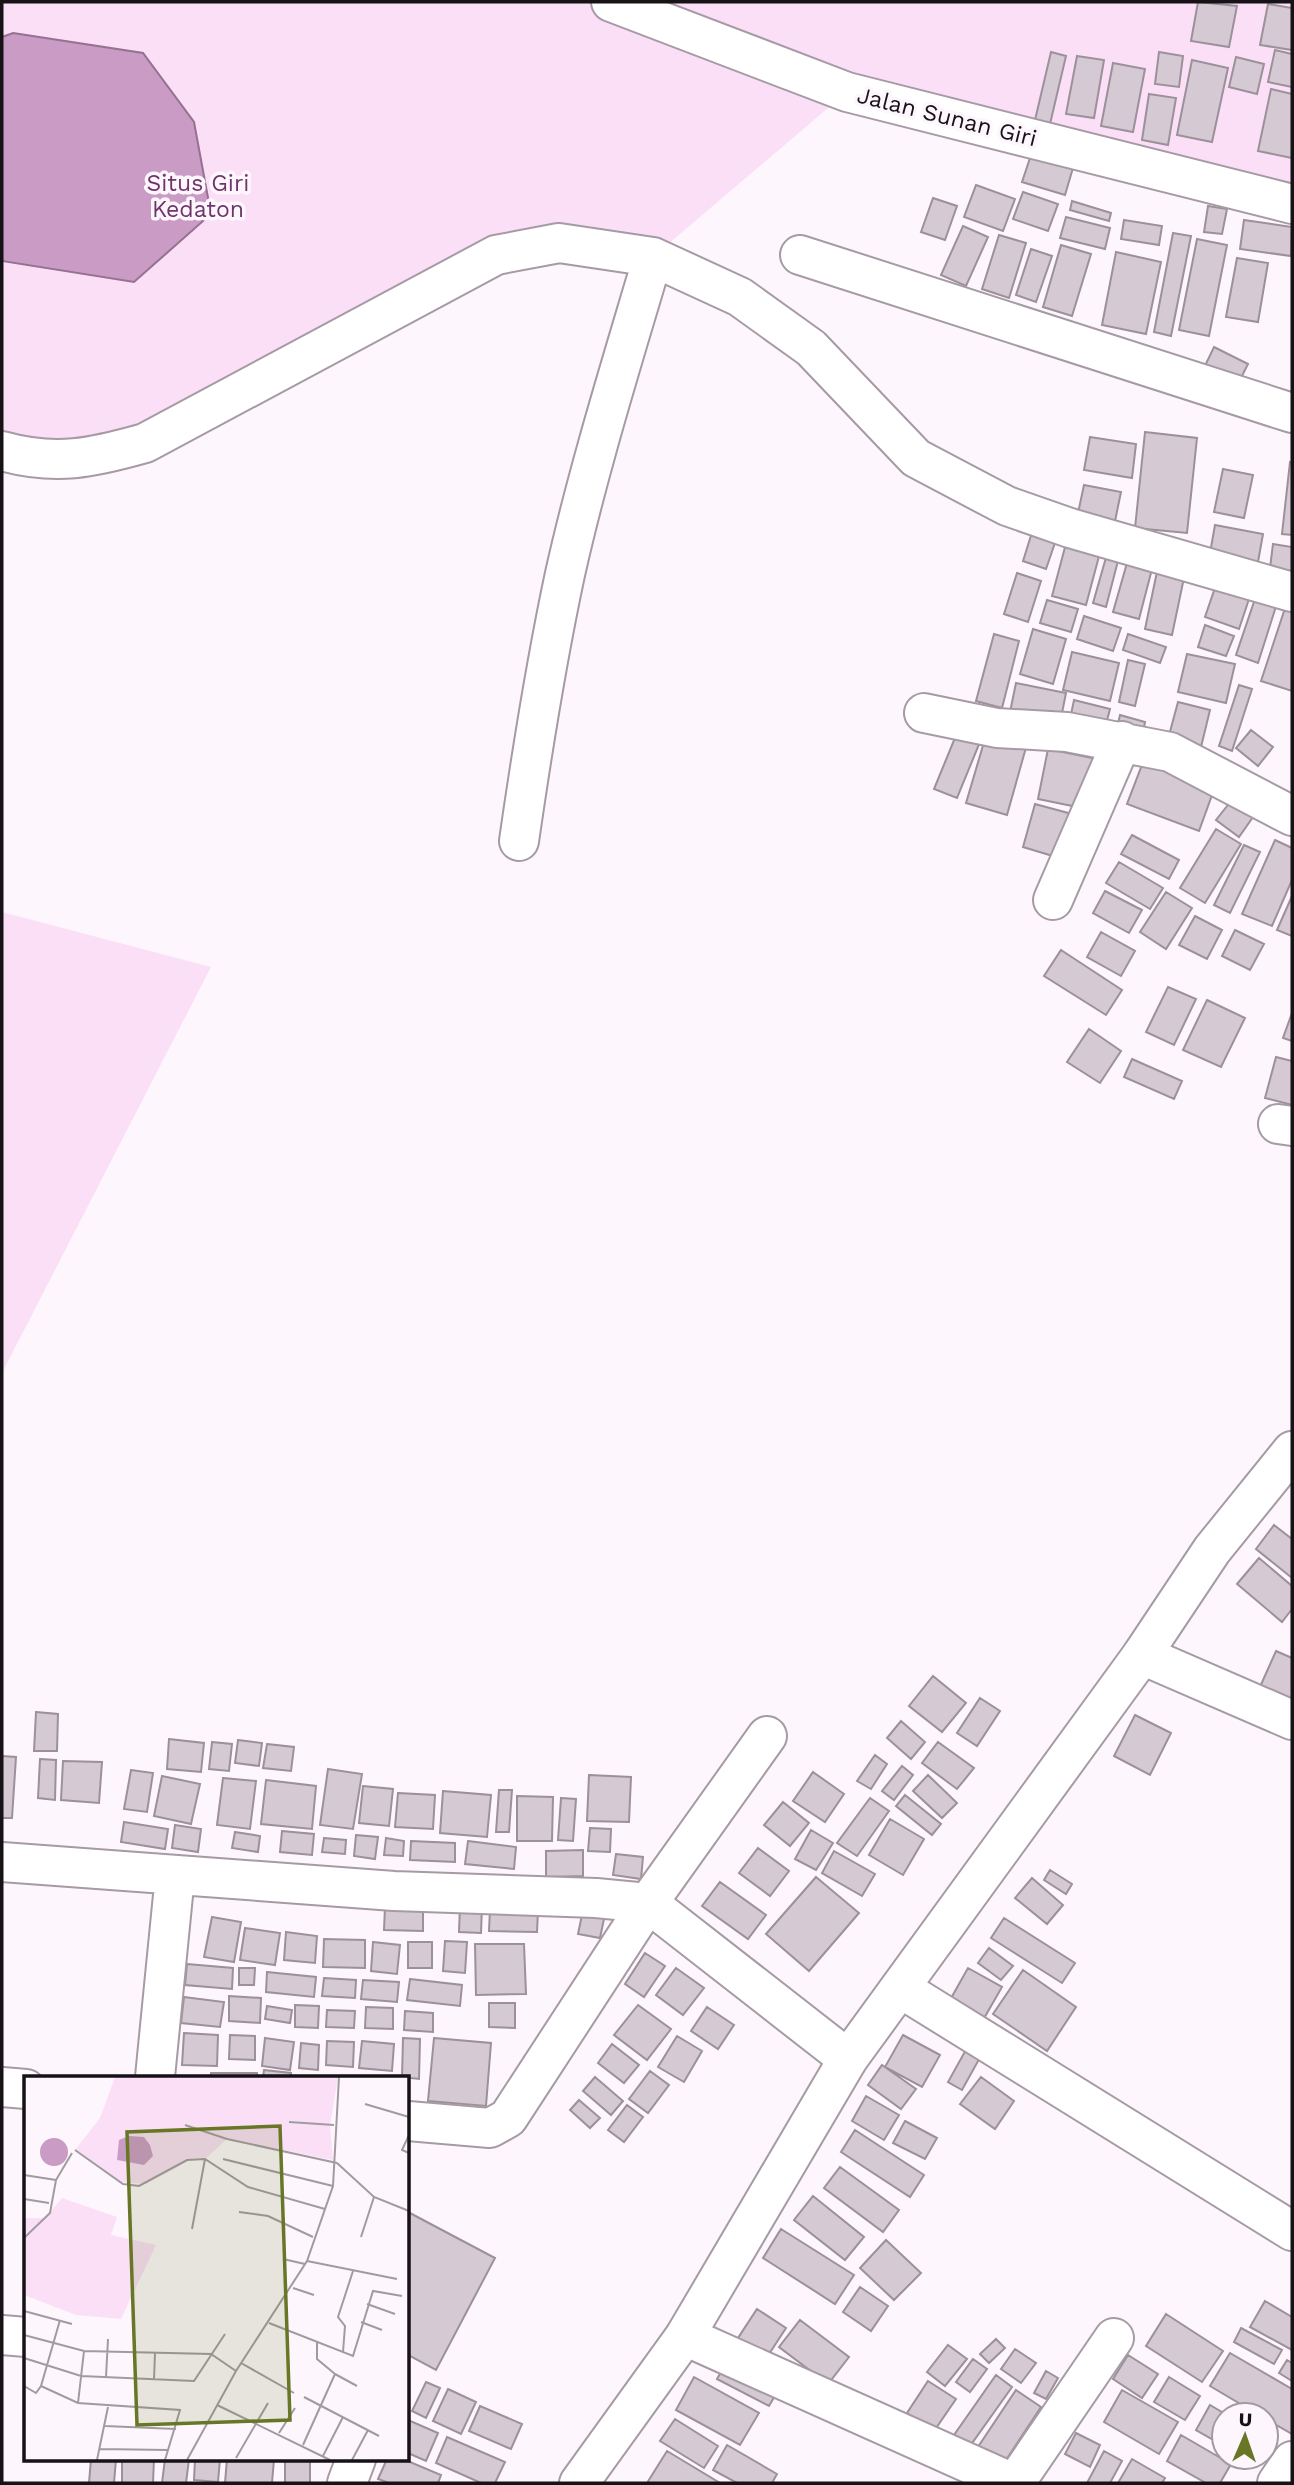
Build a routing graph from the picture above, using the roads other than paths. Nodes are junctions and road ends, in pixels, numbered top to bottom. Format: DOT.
graph roads {
  1 [pos="611,2"];
  2 [pos="1292,204"];
  3 [pos="800,255"];
  4 [pos="653,257"];
  5 [pos="1292,413"];
  6 [pos="2,452"];
  7 [pos="1292,592"];
  8 [pos="924,713"];
  9 [pos="1122,741"];
  10 [pos="1292,816"];
  11 [pos="519,841"];
  12 [pos="1053,900"];
  13 [pos="1292,1451"];
  14 [pos="1142,1655"];
  15 [pos="1292,1720"];
  16 [pos="767,1737"];
  17 [pos="2,1863"];
  18 [pos="175,1875"];
  19 [pos="648,1903"];
  20 [pos="900,1988"];
  21 [pos="848,2059"];
  22 [pos="155,2076"];
  23 [pos="2,2087"];
  24 [pos="24,2089"];
  25 [pos="410,2121"];
  26 [pos="1292,2231"];
  27 [pos="2,2335"];
  28 [pos="685,2336"];
  29 [pos="24,2337"];
  30 [pos="1114,2338"];
  31 [pos="356,2460"];
  32 [pos="1292,2461"];
  33 [pos="347,2483"];
  34 [pos="579,2483"];
  35 [pos="1014,2483"];
  36 [pos="1277,2483"];
  1 -- 2 [label="street, Jalan Sunan Giri"];
  3 -- 5 [label="street"];
  4 -- 6 [label="street"];
  4 -- 7 [label="street"];
  4 -- 11 [label="street"];
  8 -- 9 [label="street"];
  9 -- 10 [label="street"];
  9 -- 12 [label="street"];
  13 -- 14 [label="street"];
  14 -- 15 [label="street"];
  14 -- 20 [label="street"];
  16 -- 19 [label="street"];
  17 -- 18 [label="street"];
  18 -- 19 [label="street"];
  18 -- 22 [label="street"];
  19 -- 21 [label="street"];
  19 -- 25 [label="street"];
  20 -- 21 [label="street"];
  20 -- 26 [label="street"];
  21 -- 28 [label="street"];
  23 -- 24 [label="street"];
  27 -- 29 [label="street"];
  28 -- 34 [label="street"];
  28 -- 35 [label="street"];
  30 -- 35 [label="street"];
  31 -- 33 [label="street"];
  32 -- 36 [label="street"];
}
